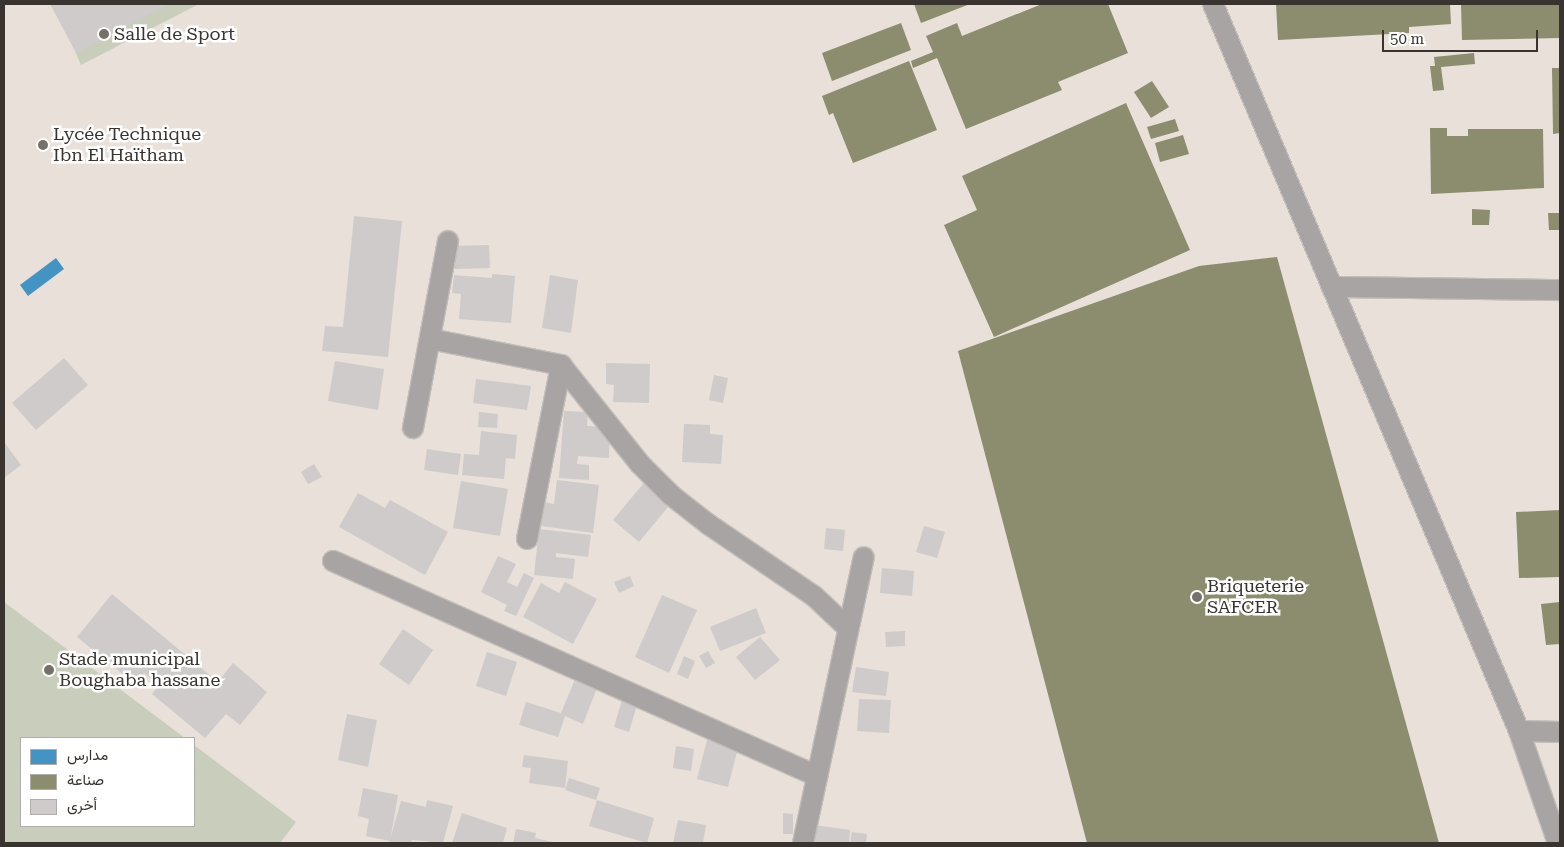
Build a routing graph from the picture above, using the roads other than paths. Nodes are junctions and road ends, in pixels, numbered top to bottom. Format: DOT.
graph roads {
  1 [pos="1213,4"];
  2 [pos="448,241"];
  3 [pos="1332,287"];
  4 [pos="1560,290"];
  5 [pos="430,339"];
  6 [pos="561,365"];
  7 [pos="412,428"];
  8 [pos="527,539"];
  9 [pos="864,557"];
  10 [pos="333,561"];
  11 [pos="848,628"];
  12 [pos="1519,731"];
  13 [pos="1560,732"];
  14 [pos="817,776"];
  15 [pos="803,843"];
  16 [pos="1558,843"];
  1 -- 3 [label="street"];
  2 -- 5 [label="street"];
  3 -- 4 [label="street"];
  3 -- 12 [label="street"];
  5 -- 6 [label="street"];
  5 -- 7 [label="street"];
  6 -- 8 [label="street"];
  6 -- 11 [label="street"];
  9 -- 11 [label="street"];
  10 -- 14 [label="street"];
  11 -- 14 [label="street"];
  12 -- 13 [label="street"];
  12 -- 16 [label="street"];
  14 -- 15 [label="street"];
}
